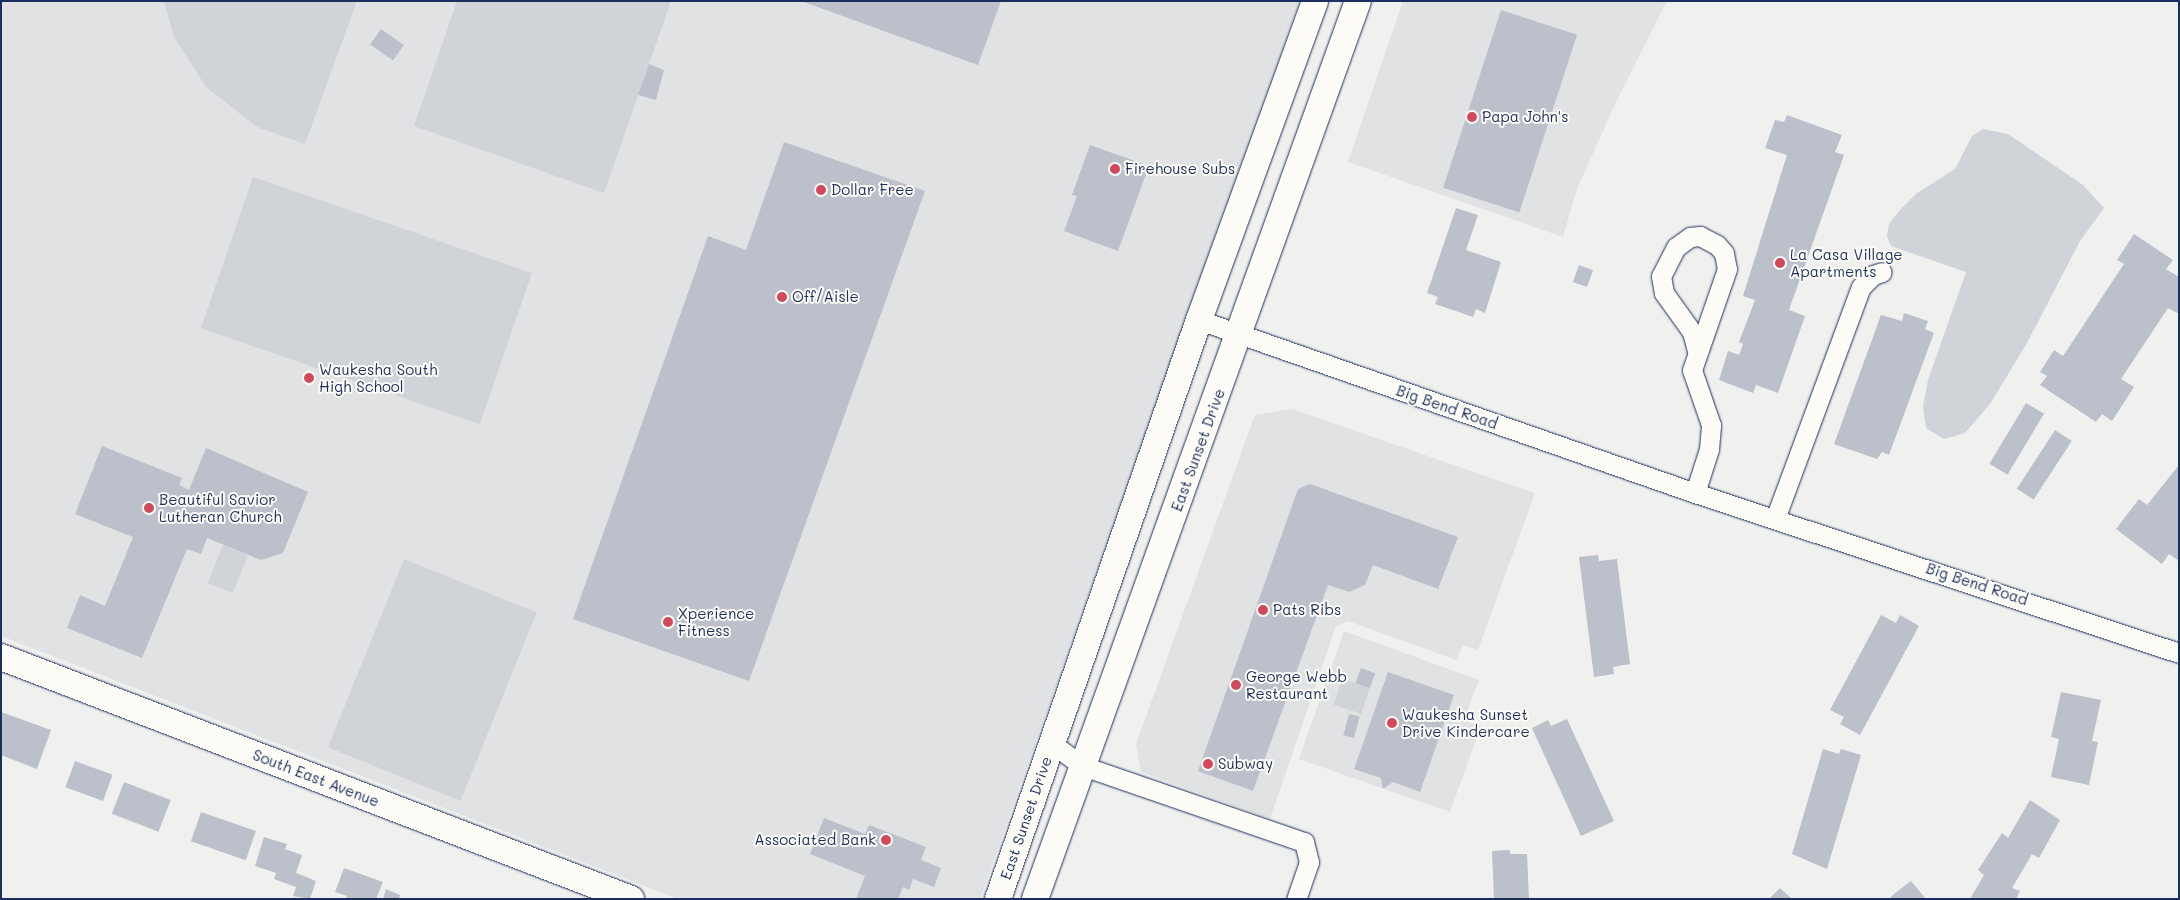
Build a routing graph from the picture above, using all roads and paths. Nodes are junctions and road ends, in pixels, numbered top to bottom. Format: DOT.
graph roads {
  1 [pos="1315,1"];
  2 [pos="1358,1"];
  3 [pos="1882,272"];
  4 [pos="1199,320"];
  5 [pos="1240,335"];
  6 [pos="1697,351"];
  7 [pos="1695,493"];
  8 [pos="1775,519"];
  9 [pos="2179,653"];
  10 [pos="1,657"];
  11 [pos="1051,744"];
  12 [pos="1083,766"];
  13 [pos="631,899"];
  14 [pos="998,899"];
  15 [pos="1035,899"];
  16 [pos="1296,899"];
  1 -- 4 [label="main road, East Sunset Drive"];
  2 -- 5 [label="main road, East Sunset Drive"];
  3 -- 8 [label="street"];
  4 -- 5 [label="street, Big Bend Road"];
  4 -- 11 [label="main road, East Sunset Drive"];
  5 -- 7 [label="street, Big Bend Road"];
  5 -- 12 [label="main road, East Sunset Drive"];
  6 -- 6 [label="street"];
  6 -- 7 [label="street"];
  7 -- 8 [label="street, Big Bend Road"];
  8 -- 9 [label="street, Big Bend Road"];
  10 -- 13 [label="main road, South East Avenue"];
  11 -- 12 [label="street"];
  11 -- 14 [label="main road, East Sunset Drive"];
  12 -- 15 [label="main road, East Sunset Drive"];
  12 -- 16 [label="street"];
}
